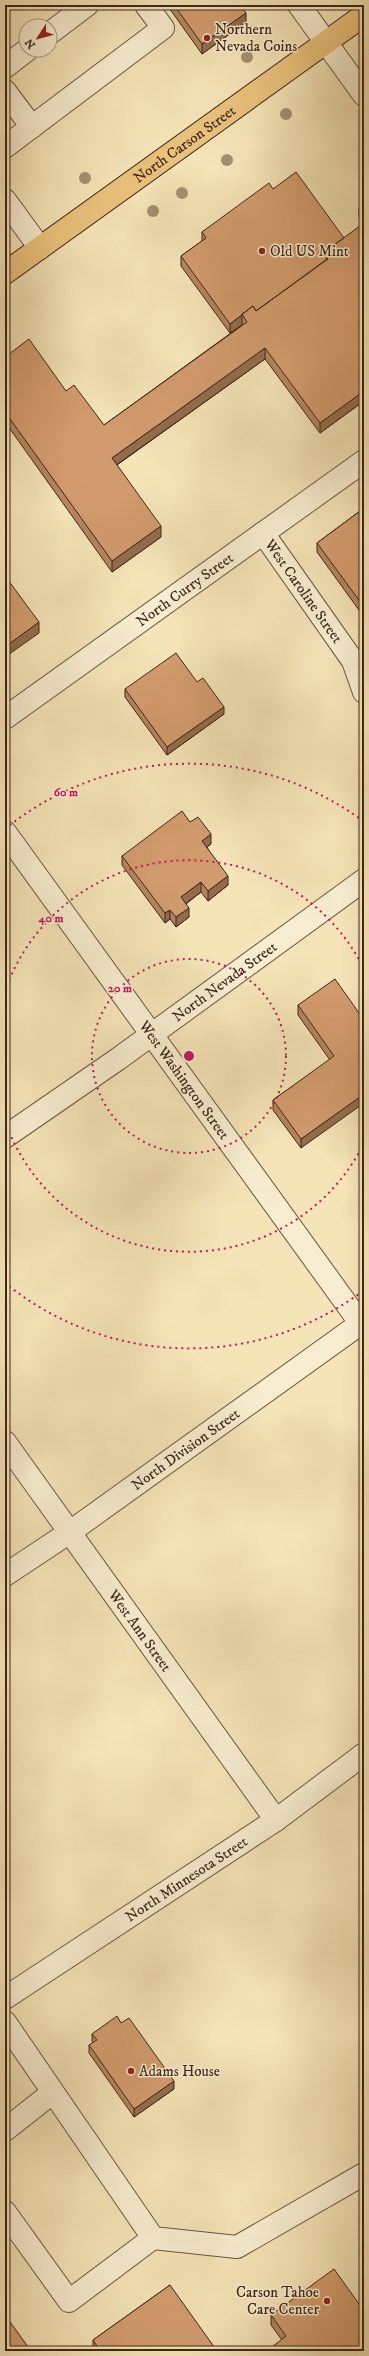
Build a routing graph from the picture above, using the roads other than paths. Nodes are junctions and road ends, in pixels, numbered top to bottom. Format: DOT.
graph roads {
  1 [pos="87,5"];
  2 [pos="146,5"];
  3 [pos="299,5"];
  4 [pos="364,15"];
  5 [pos="58,27"];
  6 [pos="326,42"];
  7 [pos="18,57"];
  8 [pos="5,67"];
  9 [pos="5,91"];
  10 [pos="364,95"];
  11 [pos="32,127"];
  12 [pos="5,147"];
  13 [pos="5,200"];
  14 [pos="40,248"];
  15 [pos="5,273"];
  16 [pos="364,460"];
  17 [pos="263,533"];
  18 [pos="364,692"];
  19 [pos="5,718"];
  20 [pos="5,832"];
  21 [pos="364,880"];
  22 [pos="151,1035"];
  23 [pos="5,1137"];
  24 [pos="363,1324"];
  25 [pos="5,1442"];
  26 [pos="70,1532"];
  27 [pos="5,1575"];
  28 [pos="364,1754"];
  29 [pos="276,1820"];
  30 [pos="5,1998"];
  31 [pos="5,2022"];
  32 [pos="52,2094"];
  33 [pos="5,2130"];
  34 [pos="362,2180"];
  35 [pos="5,2212"];
  36 [pos="153,2238"];
  1 -- 5 [label="street"];
  2 -- 11 [label="street"];
  3 -- 6 [label="street"];
  4 -- 6 [label="main road, North Carson Street"];
  6 -- 10 [label="street"];
  6 -- 14 [label="main road, North Carson Street"];
  7 -- 8 [label="street"];
  9 -- 11 [label="street"];
  11 -- 12 [label="street"];
  13 -- 14 [label="street"];
  14 -- 15 [label="main road, North Carson Street"];
  16 -- 17 [label="street, North Curry Street"];
  17 -- 18 [label="street, West Caroline Street"];
  17 -- 19 [label="street, North Curry Street"];
  20 -- 22 [label="street, West Washington Street"];
  21 -- 22 [label="street, North Nevada Street"];
  22 -- 23 [label="street, North Nevada Street"];
  22 -- 24 [label="street, West Washington Street"];
  24 -- 26 [label="street, North Division Street"];
  25 -- 26 [label="street, West Ann Street"];
  26 -- 27 [label="street, North Division Street"];
  26 -- 29 [label="street, West Ann Street"];
  28 -- 29 [label="street, North Minnesota Street"];
  29 -- 30 [label="street, North Minnesota Street"];
  31 -- 32 [label="street"];
  32 -- 33 [label="street"];
  32 -- 36 [label="street"];
  34 -- 36 [label="street"];
  35 -- 36 [label="street"];
}
